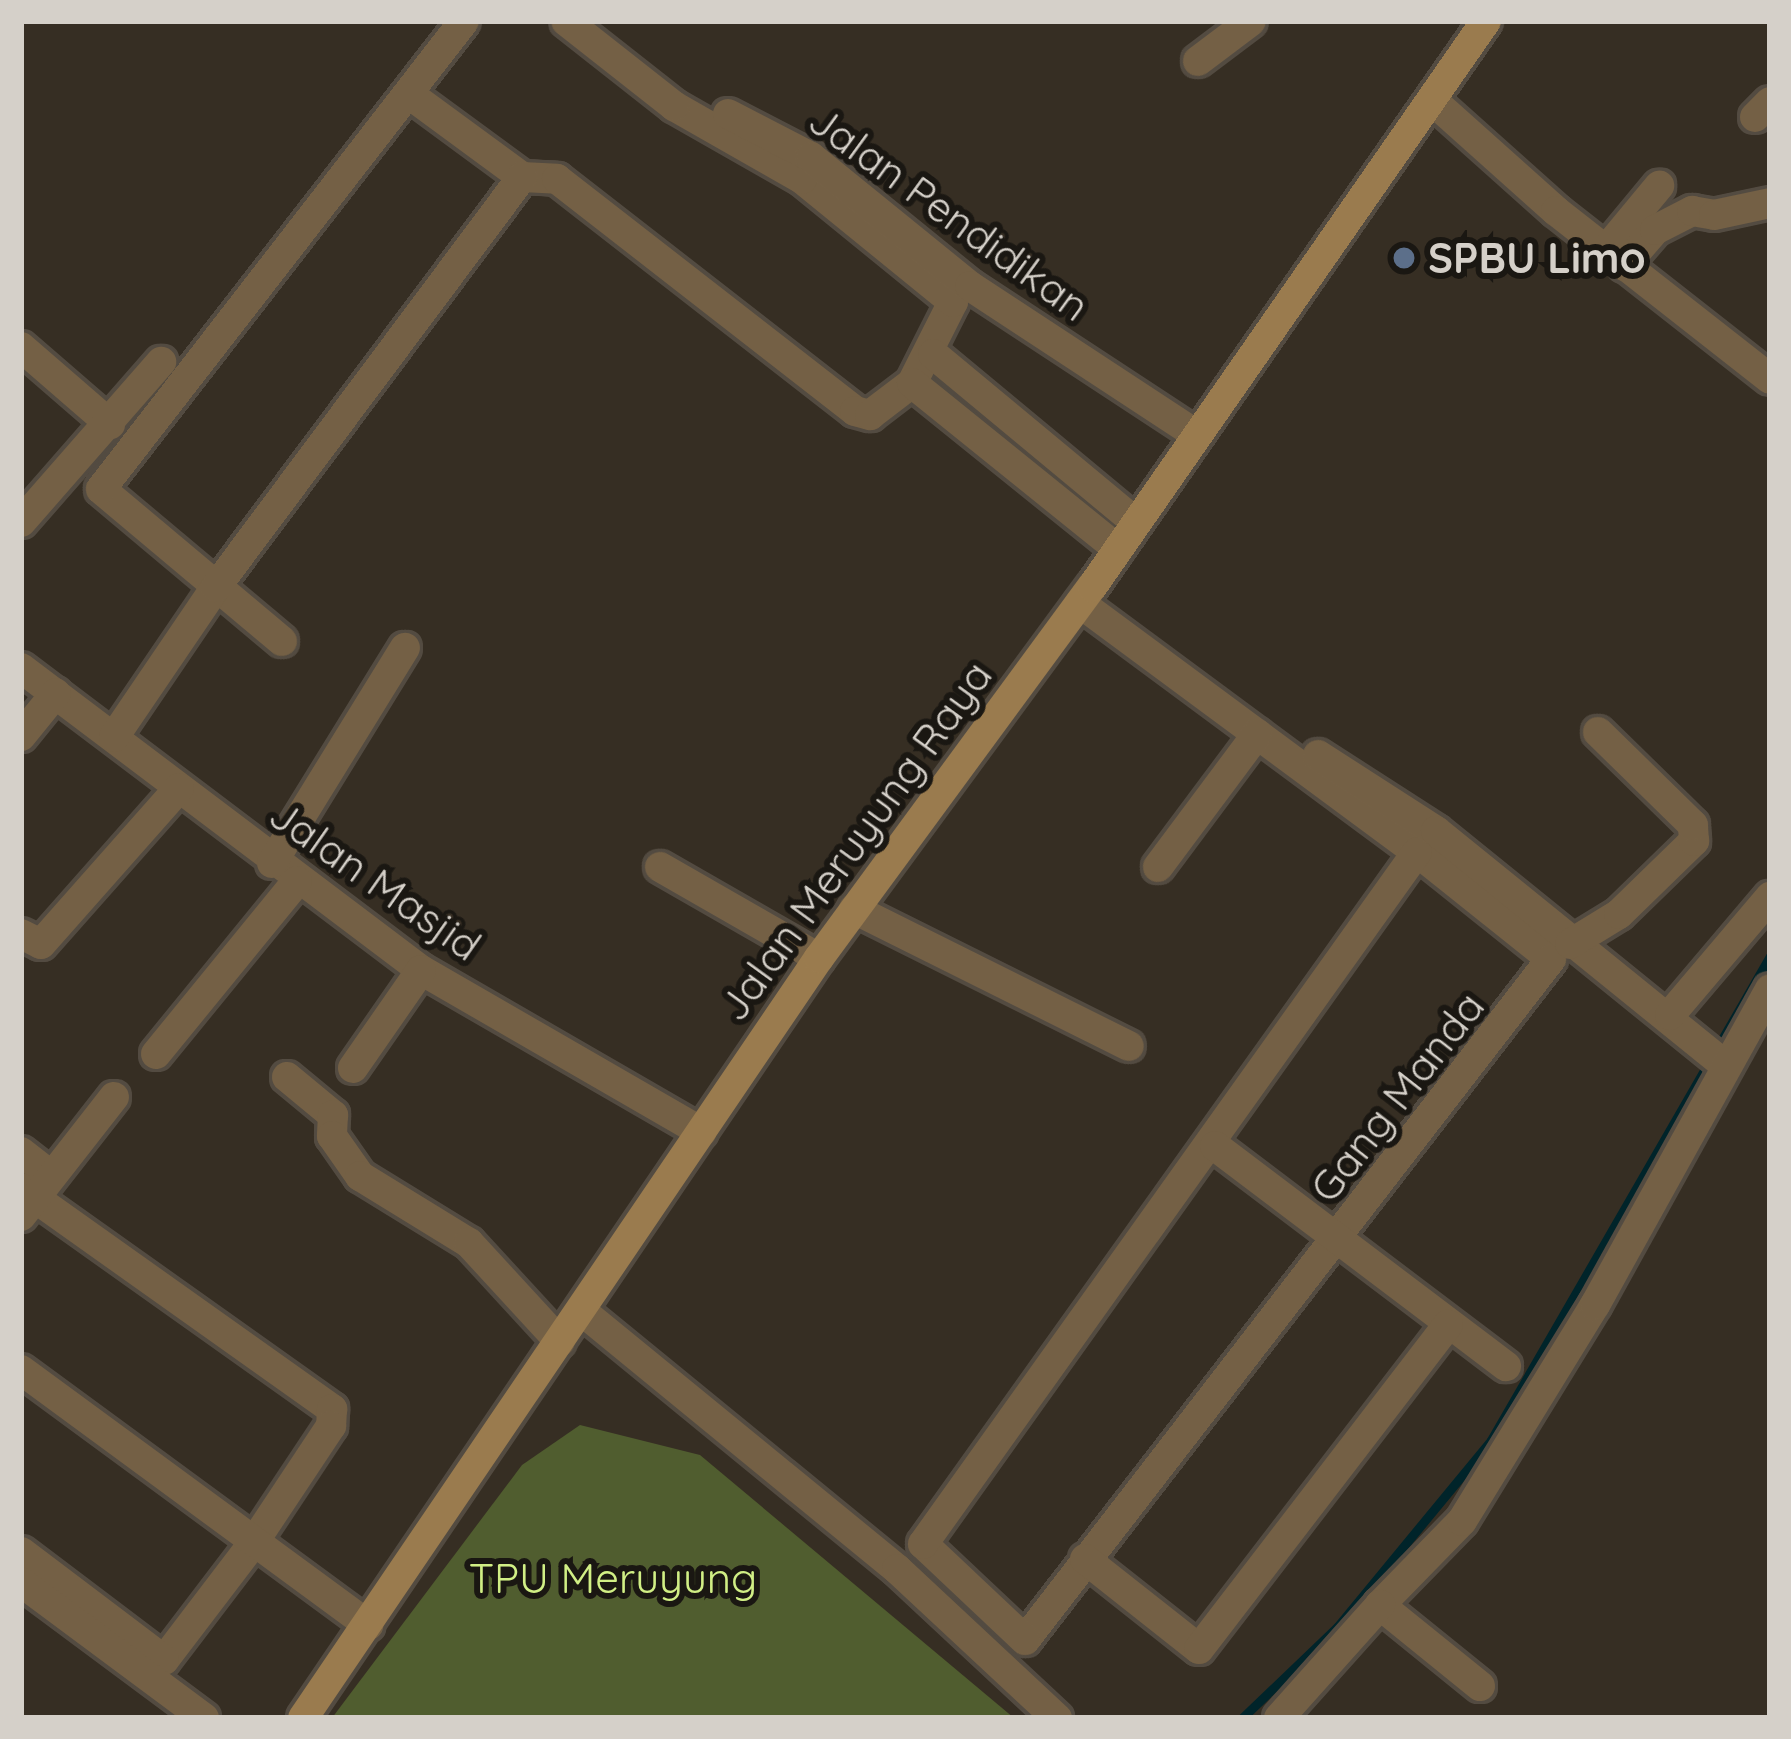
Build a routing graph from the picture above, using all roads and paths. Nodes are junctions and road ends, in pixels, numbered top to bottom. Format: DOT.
graph roads {
  1 [pos="464,21"];
  2 [pos="566,21"];
  3 [pos="591,21"];
  4 [pos="1251,21"];
  5 [pos="1486,21"];
  6 [pos="1198,62"];
  7 [pos="409,94"];
  8 [pos="1433,101"];
  9 [pos="522,177"];
  10 [pos="1659,187"];
  11 [pos="1770,203"];
  12 [pos="1614,259"];
  13 [pos="21,347"];
  14 [pos="933,354"];
  15 [pos="161,362"];
  16 [pos="1770,379"];
  17 [pos="912,383"];
  18 [pos="110,424"];
  19 [pos="1197,435"];
  20 [pos="21,522"];
  21 [pos="1135,522"];
  22 [pos="1118,549"];
  23 [pos="216,587"];
  24 [pos="1086,595"];
  25 [pos="282,641"];
  26 [pos="405,648"];
  27 [pos="21,668"];
  28 [pos="56,693"];
  29 [pos="1598,732"];
  30 [pos="1257,734"];
  31 [pos="21,736"];
  32 [pos="114,737"];
  33 [pos="179,788"];
  34 [pos="1417,852"];
  35 [pos="660,867"];
  36 [pos="1158,867"];
  37 [pos="284,872"];
  38 [pos="1770,897"];
  39 [pos="854,909"];
  40 [pos="21,934"];
  41 [pos="1570,944"];
  42 [pos="819,958"];
  43 [pos="421,970"];
  44 [pos="1770,988"];
  45 [pos="1677,1022"];
  46 [pos="1129,1046"];
  47 [pos="156,1054"];
  48 [pos="1717,1059"];
  49 [pos="353,1068"];
  50 [pos="287,1077"];
  51 [pos="114,1097"];
  52 [pos="701,1132"];
  53 [pos="1215,1146"];
  54 [pos="21,1152"];
  55 [pos="31,1194"];
  56 [pos="1340,1238"];
  57 [pos="583,1312"];
  58 [pos="1448,1325"];
  59 [pos="560,1342"];
  60 [pos="1506,1366"];
  61 [pos="21,1370"];
  62 [pos="254,1542"];
  63 [pos="21,1552"];
  64 [pos="1085,1559"];
  65 [pos="21,1582"];
  66 [pos="1380,1605"];
  67 [pos="368,1624"];
  68 [pos="1480,1686"];
  69 [pos="204,1718"];
  70 [pos="303,1718"];
  71 [pos="1057,1718"];
  72 [pos="1279,1718"];
  1 -- 7 [label="street"];
  2 -- 14 [label="street"];
  3 -- 19 [label="street, Jalan Pendidikan"];
  4 -- 6 [label="street"];
  5 -- 8 [label="main road, Jalan Meruyung Raya"];
  7 -- 9 [label="street"];
  7 -- 23 [label="street"];
  8 -- 12 [label="street"];
  8 -- 19 [label="main road, Jalan Meruyung Raya"];
  9 -- 17 [label="street"];
  9 -- 23 [label="street"];
  10 -- 12 [label="street"];
  11 -- 12 [label="street"];
  12 -- 16 [label="street"];
  13 -- 18 [label="street"];
  14 -- 17 [label="street"];
  14 -- 21 [label="street"];
  15 -- 18 [label="street"];
  17 -- 22 [label="street"];
  18 -- 20 [label="street"];
  19 -- 21 [label="main road, Jalan Meruyung Raya"];
  21 -- 22 [label="main road, Jalan Meruyung Raya"];
  22 -- 24 [label="main road, Jalan Meruyung Raya"];
  23 -- 25 [label="street"];
  23 -- 32 [label="street"];
  24 -- 30 [label="street, Gang Manda"];
  24 -- 39 [label="main road, Jalan Meruyung Raya"];
  24 -- 41 [label="street"];
  26 -- 37 [label="street"];
  27 -- 28 [label="street, Jalan Masjid"];
  28 -- 31 [label="street"];
  28 -- 32 [label="street, Jalan Masjid"];
  29 -- 41 [label="street"];
  30 -- 34 [label="street, Gang Manda"];
  30 -- 36 [label="street"];
  32 -- 33 [label="street, Jalan Masjid"];
  33 -- 37 [label="street, Jalan Masjid"];
  33 -- 40 [label="street"];
  34 -- 53 [label="street"];
  34 -- 56 [label="street, Gang Manda"];
  35 -- 42 [label="street"];
  37 -- 43 [label="street, Jalan Masjid"];
  37 -- 47 [label="street"];
  38 -- 45 [label="street"];
  39 -- 42 [label="main road, Jalan Meruyung Raya"];
  39 -- 46 [label="street"];
  41 -- 45 [label="street"];
  42 -- 52 [label="main road, Jalan Meruyung Raya"];
  43 -- 49 [label="street"];
  43 -- 52 [label="street, Jalan Masjid"];
  44 -- 48 [label="street"];
  45 -- 48 [label="street"];
  48 -- 66 [label="street"];
  50 -- 59 [label="street"];
  51 -- 55 [label="street"];
  52 -- 57 [label="main road, Jalan Meruyung Raya"];
  53 -- 56 [label="street"];
  53 -- 64 [label="street, Gang Manda"];
  54 -- 55 [label="street"];
  55 -- 62 [label="street"];
  56 -- 58 [label="street"];
  56 -- 64 [label="street, Gang Manda"];
  57 -- 59 [label="main road, Jalan Meruyung Raya"];
  57 -- 71 [label="street"];
  58 -- 60 [label="street"];
  58 -- 64 [label="street"];
  59 -- 67 [label="main road, Jalan Meruyung Raya"];
  61 -- 62 [label="street"];
  62 -- 63 [label="street"];
  62 -- 67 [label="street"];
  65 -- 69 [label="street"];
  66 -- 68 [label="street"];
  66 -- 72 [label="street"];
  67 -- 70 [label="main road, Jalan Meruyung Raya"];
}
